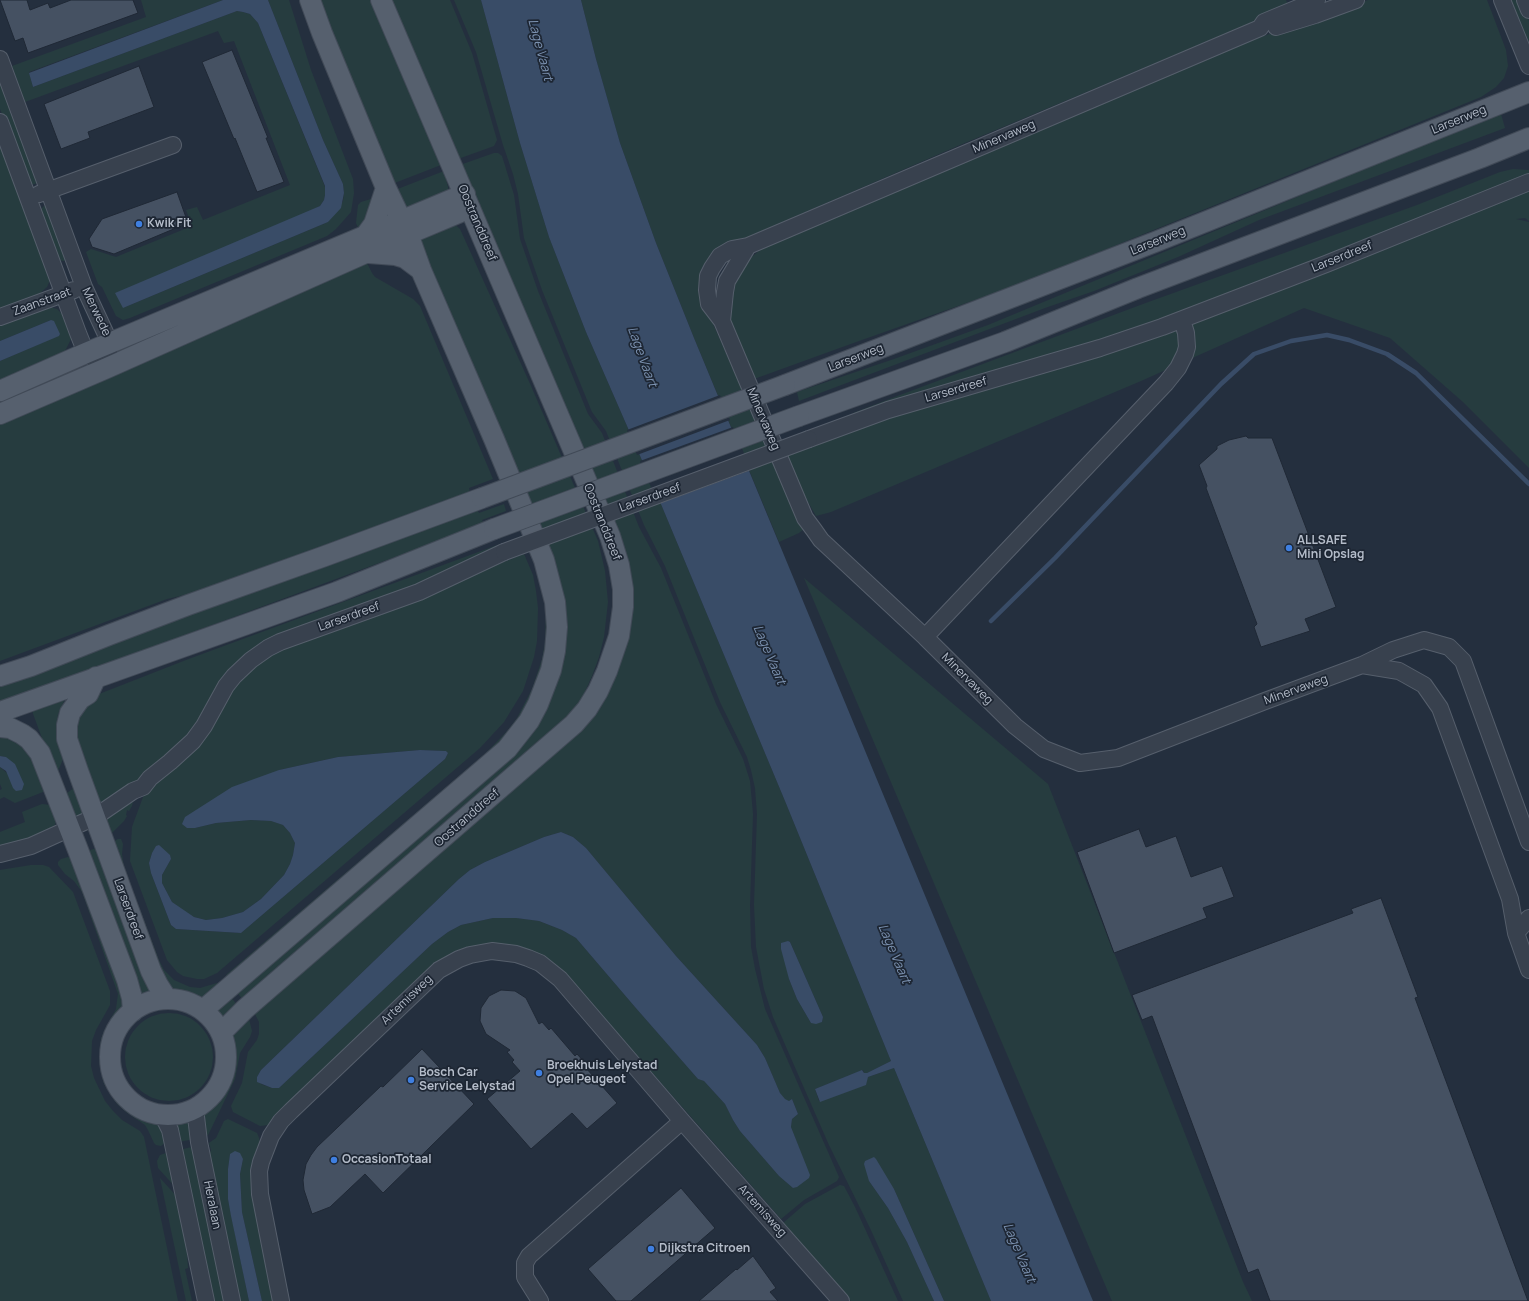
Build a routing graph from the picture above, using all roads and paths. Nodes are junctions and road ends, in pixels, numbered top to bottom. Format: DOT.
graph roads {
  1 [pos="310,0"];
  2 [pos="381,0"];
  3 [pos="1317,0"];
  4 [pos="1356,0"];
  5 [pos="1502,0"];
  6 [pos="1524,0"];
  7 [pos="1529,10"];
  8 [pos="1260,28"];
  9 [pos="0,59"];
  10 [pos="1529,66"];
  11 [pos="1529,92"];
  12 [pos="0,122"];
  13 [pos="1529,138"];
  14 [pos="173,145"];
  15 [pos="1529,182"];
  16 [pos="386,188"];
  17 [pos="49,190"];
  18 [pos="28,198"];
  19 [pos="467,201"];
  20 [pos="405,227"];
  21 [pos="366,244"];
  22 [pos="421,270"];
  23 [pos="84,287"];
  24 [pos="64,293"];
  25 [pos="0,317"];
  26 [pos="1182,320"];
  27 [pos="110,343"];
  28 [pos="86,352"];
  29 [pos="107,368"];
  30 [pos="0,391"];
  31 [pos="0,414"];
  32 [pos="925,637"];
  33 [pos="1362,665"];
  34 [pos="0,676"];
  35 [pos="96,677"];
  36 [pos="0,712"];
  37 [pos="0,727"];
  38 [pos="95,817"];
  39 [pos="70,829"];
  40 [pos="1529,842"];
  41 [pos="0,854"];
  42 [pos="1529,918"];
  43 [pos="1516,933"];
  44 [pos="1529,970"];
  45 [pos="167,998"];
  46 [pos="203,1010"];
  47 [pos="133,1011"];
  48 [pos="221,1032"];
  49 [pos="195,1108"];
  50 [pos="159,1114"];
  51 [pos="682,1121"];
  52 [pos="206,1301"];
  53 [pos="232,1301"];
  54 [pos="282,1301"];
  55 [pos="540,1301"];
  56 [pos="841,1301"];
  1 -- 16 [label="main road"];
  2 -- 19 [label="main road, Oostranddreef"];
  3 -- 8 [label="street"];
  4 -- 8 [label="street"];
  5 -- 10 [label="street"];
  6 -- 7 [label="street"];
  8 -- 32 [label="street, Minervaweg"];
  9 -- 17 [label="street, Merwede"];
  11 -- 34 [label="main road, Larserweg, bridge"];
  12 -- 18 [label="street, Merwede"];
  13 -- 35 [label="main road, Larserdreef, bridge"];
  14 -- 17 [label="street"];
  15 -- 26 [label="street, Larserdreef"];
  16 -- 20 [label="main road"];
  16 -- 21 [label="main road"];
  17 -- 18 [label="street"];
  17 -- 23 [label="street, Merwede"];
  18 -- 24 [label="street, Merwede"];
  19 -- 20 [label="main road"];
  19 -- 48 [label="main road, Oostranddreef"];
  20 -- 21 [label="main road"];
  20 -- 22 [label="main road"];
  21 -- 22 [label="main road"];
  21 -- 27 [label="main road"];
  21 -- 29 [label="main road"];
  22 -- 46 [label="main road"];
  23 -- 24 [label="street, Zaanstraat"];
  23 -- 27 [label="street, Merwede"];
  24 -- 25 [label="street, Zaanstraat"];
  24 -- 28 [label="street, Merwede"];
  26 -- 32 [label="street"];
  26 -- 38 [label="street, Larserdreef, bridge"];
  27 -- 28 [label="main road"];
  27 -- 29 [label="street, Merwede"];
  28 -- 29 [label="street, Merwede"];
  28 -- 30 [label="main road"];
  29 -- 31 [label="main road"];
  32 -- 33 [label="street, Minervaweg"];
  33 -- 40 [label="street, Minervaweg"];
  33 -- 43 [label="street, Minervaweg"];
  35 -- 36 [label="main road, Larserdreef"];
  35 -- 38 [label="main road, Larserdreef"];
  37 -- 39 [label="main road"];
  38 -- 39 [label="street, Larserdreef"];
  38 -- 45 [label="main road, Larserdreef"];
  39 -- 41 [label="street, Larserdreef"];
  39 -- 47 [label="main road"];
  42 -- 43 [label="street"];
  43 -- 44 [label="street, Minervaweg"];
  45 -- 46 [label="main road"];
  45 -- 47 [label="main road"];
  46 -- 48 [label="main road"];
  47 -- 50 [label="main road"];
  48 -- 49 [label="main road"];
  49 -- 50 [label="main road"];
  49 -- 53 [label="street, Heralaan"];
  50 -- 52 [label="street"];
  51 -- 54 [label="street, Artemisweg"];
  51 -- 55 [label="street"];
  51 -- 56 [label="street, Artemisweg"];
}
